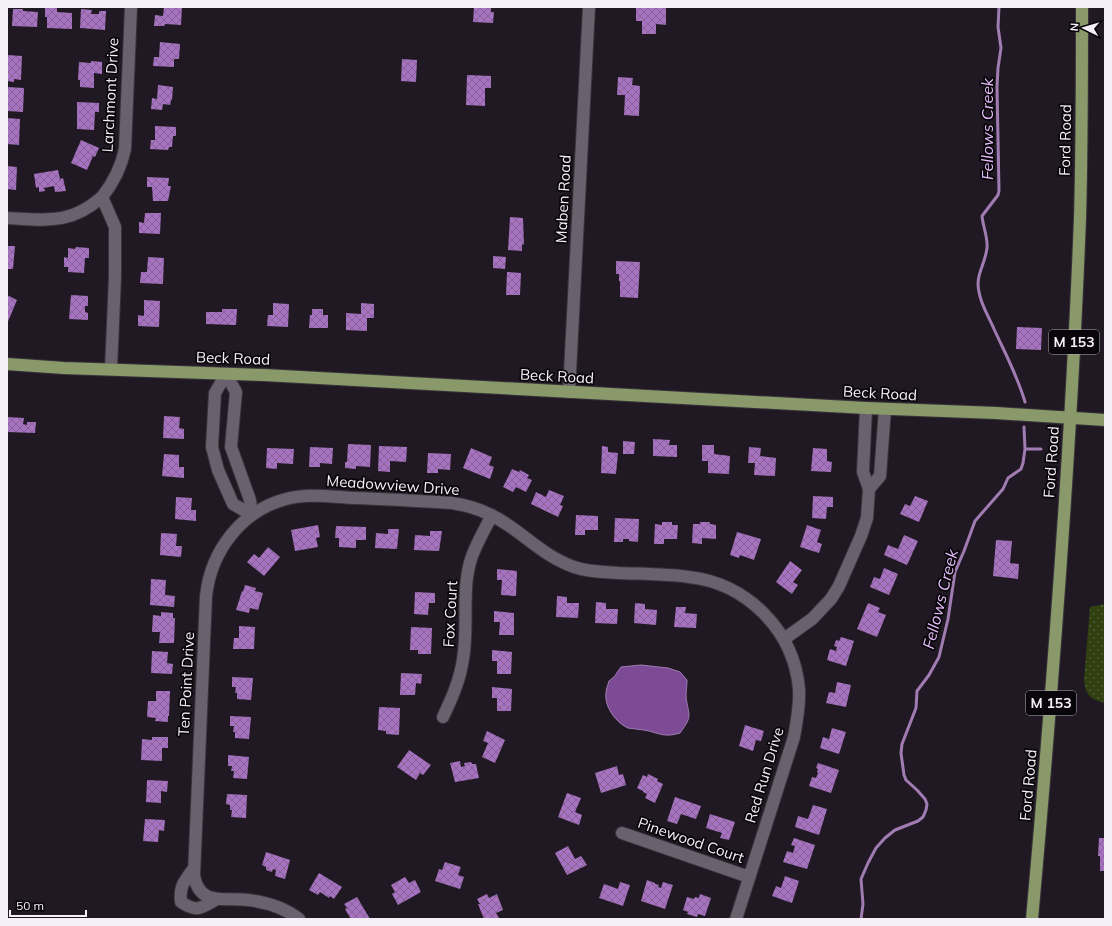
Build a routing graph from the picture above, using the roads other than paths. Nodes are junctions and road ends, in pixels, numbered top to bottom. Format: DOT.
graph roads {
  1 [pos="131,7"];
  2 [pos="589,7"];
  3 [pos="1082,7"];
  4 [pos="102,197"];
  5 [pos="7,218"];
  6 [pos="7,364"];
  7 [pos="111,369"];
  8 [pos="226,374"];
  9 [pos="570,392"];
  10 [pos="866,408"];
  11 [pos="885,409"];
  12 [pos="1070,418"];
  13 [pos="1105,420"];
  14 [pos="212,447"];
  15 [pos="231,447"];
  16 [pos="869,490"];
  17 [pos="492,515"];
  18 [pos="252,516"];
  19 [pos="784,639"];
  20 [pos="443,717"];
  21 [pos="622,833"];
  22 [pos="194,868"];
  23 [pos="749,877"];
  24 [pos="215,900"];
  25 [pos="300,919"];
  26 [pos="736,919"];
  27 [pos="1032,919"];
  1 -- 4 [label="street, Larchmont Drive"];
  2 -- 9 [label="street, Maben Road"];
  3 -- 12 [label="main road, Ford Road / M 153"];
  4 -- 5 [label="street, Larchmont Drive"];
  4 -- 7 [label="street"];
  6 -- 7 [label="main road, Beck Road"];
  7 -- 8 [label="main road, Beck Road"];
  8 -- 9 [label="main road, Beck Road"];
  8 -- 14 [label="street"];
  8 -- 15 [label="street"];
  9 -- 10 [label="main road, Beck Road"];
  10 -- 11 [label="main road, Beck Road"];
  10 -- 16 [label="street"];
  11 -- 12 [label="main road, Beck Road"];
  11 -- 16 [label="street"];
  12 -- 13 [label="main road, Beck Road"];
  12 -- 27 [label="main road, Ford Road / M 153"];
  14 -- 15 [label="street"];
  14 -- 18 [label="street"];
  15 -- 18 [label="street"];
  16 -- 19 [label="street"];
  17 -- 18 [label="street, Meadowview Drive"];
  17 -- 19 [label="street, Meadowview Drive"];
  17 -- 20 [label="street, Fox Court"];
  18 -- 22 [label="street, Ten Point Drive"];
  19 -- 23 [label="street, Red Run Drive"];
  21 -- 23 [label="street, Pinewood Court"];
  22 -- 24 [label="street, Ten Point Drive"];
  22 -- 24 [label="street"];
  23 -- 26 [label="street, Red Run Drive"];
  24 -- 25 [label="street"];
}
